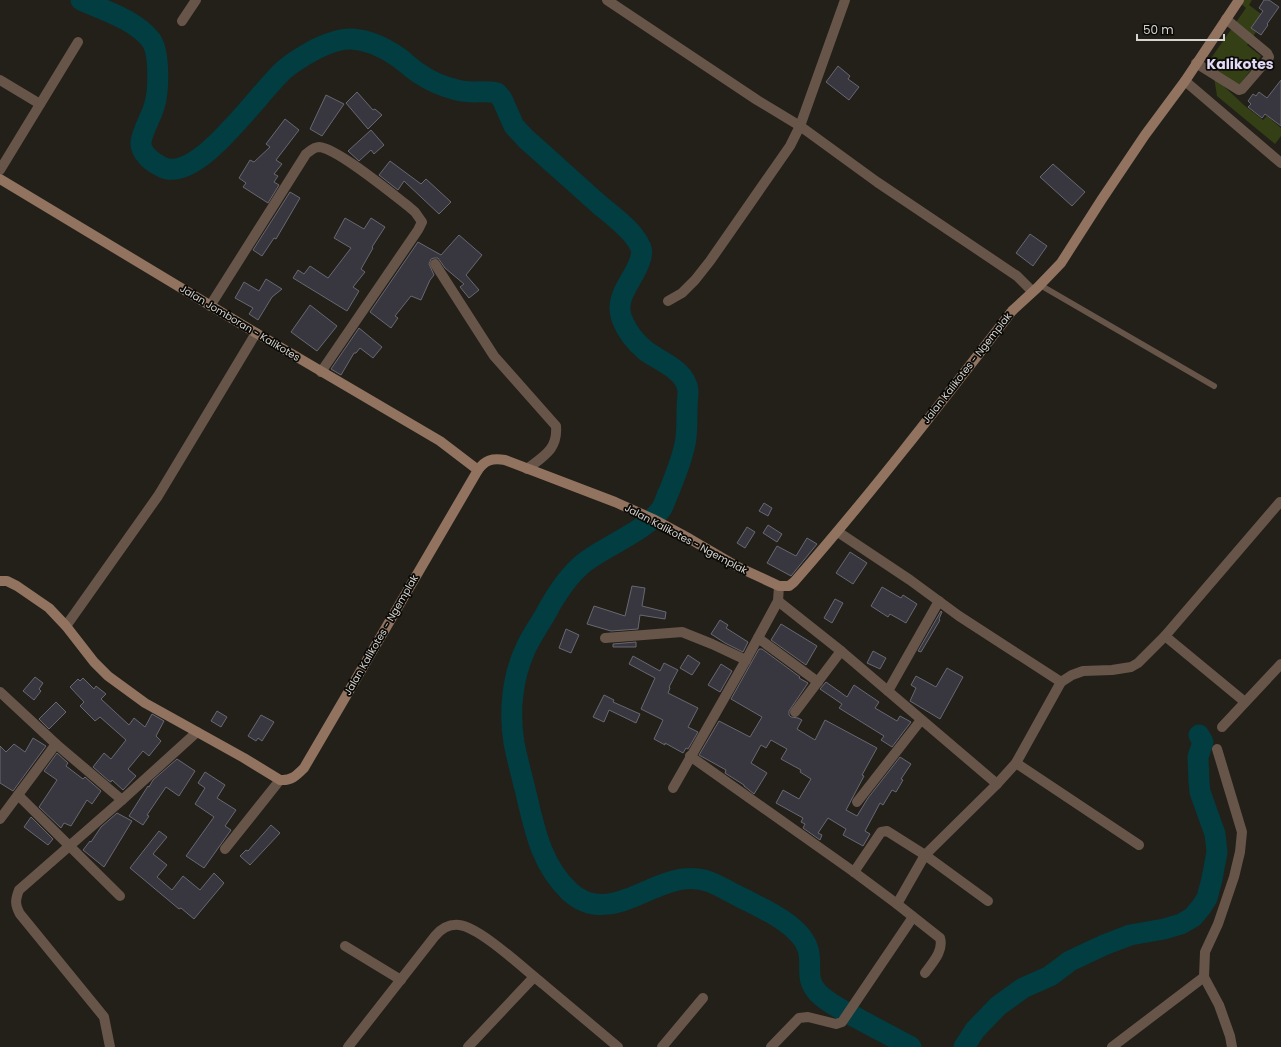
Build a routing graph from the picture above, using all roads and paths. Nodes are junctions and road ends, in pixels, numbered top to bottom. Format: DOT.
graph roads {
  1 [pos="196,0"];
  2 [pos="607,0"];
  3 [pos="845,0"];
  4 [pos="1239,0"];
  5 [pos="1226,19"];
  6 [pos="182,21"];
  7 [pos="78,42"];
  8 [pos="1196,63"];
  9 [pos="0,80"];
  10 [pos="1185,81"];
  11 [pos="40,104"];
  12 [pos="800,126"];
  13 [pos="1281,163"];
  14 [pos="0,170"];
  15 [pos="0,179"];
  16 [pos="435,264"];
  17 [pos="1040,285"];
  18 [pos="1032,291"];
  19 [pos="668,301"];
  20 [pos="210,306"];
  21 [pos="256,333"];
  22 [pos="321,372"];
  23 [pos="1214,386"];
  24 [pos="528,468"];
  25 [pos="478,470"];
  26 [pos="1281,503"];
  27 [pos="838,532"];
  28 [pos="0,581"];
  29 [pos="779,586"];
  30 [pos="778,601"];
  31 [pos="938,601"];
  32 [pos="66,626"];
  33 [pos="1165,636"];
  34 [pos="605,638"];
  35 [pos="758,638"];
  36 [pos="841,651"];
  37 [pos="746,660"];
  38 [pos="1281,664"];
  39 [pos="818,682"];
  40 [pos="1061,682"];
  41 [pos="888,691"];
  42 [pos="0,692"];
  43 [pos="1245,702"];
  44 [pos="795,712"];
  45 [pos="921,720"];
  46 [pos="1222,726"];
  47 [pos="197,732"];
  48 [pos="56,744"];
  49 [pos="1217,749"];
  50 [pos="690,756"];
  51 [pos="1016,763"];
  52 [pos="280,780"];
  53 [pos="997,784"];
  54 [pos="673,788"];
  55 [pos="18,795"];
  56 [pos="122,800"];
  57 [pos="857,802"];
  58 [pos="0,819"];
  59 [pos="1139,845"];
  60 [pos="70,846"];
  61 [pos="225,849"];
  62 [pos="925,855"];
  63 [pos="854,872"];
  64 [pos="120,896"];
  65 [pos="988,901"];
  66 [pos="898,904"];
  67 [pos="914,917"];
  68 [pos="345,946"];
  69 [pos="925,973"];
  70 [pos="534,977"];
  71 [pos="1204,977"];
  72 [pos="401,980"];
  73 [pos="702,998"];
  74 [pos="110,1045"];
  75 [pos="348,1047"];
  76 [pos="468,1047"];
  77 [pos="618,1047"];
  78 [pos="662,1047"];
  79 [pos="771,1047"];
  80 [pos="1112,1047"];
  81 [pos="1232,1047"];
  1 -- 6 [label="street"];
  2 -- 12 [label="street"];
  3 -- 12 [label="street"];
  4 -- 5 [label="street, Jalan Kalikotes - Ngemplak"];
  5 -- 8 [label="street, Jalan Kalikotes - Ngemplak"];
  5 -- 8 [label="street"];
  7 -- 11 [label="street"];
  8 -- 10 [label="street, Jalan Kalikotes - Ngemplak"];
  9 -- 11 [label="street"];
  10 -- 13 [label="street"];
  10 -- 17 [label="street, Jalan Kalikotes - Ngemplak"];
  11 -- 14 [label="street"];
  12 -- 18 [label="street"];
  12 -- 19 [label="street"];
  15 -- 20 [label="street, Jalan Jomboran - Kalikotes"];
  16 -- 24 [label="street"];
  17 -- 18 [label="street, Jalan Kalikotes - Ngemplak"];
  17 -- 23 [label="lane"];
  18 -- 27 [label="street, Jalan Kalikotes - Ngemplak"];
  20 -- 21 [label="street, Jalan Jomboran - Kalikotes"];
  20 -- 22 [label="street"];
  21 -- 22 [label="street, Jalan Jomboran - Kalikotes"];
  21 -- 32 [label="street"];
  22 -- 25 [label="street, Jalan Jomboran - Kalikotes"];
  24 -- 25 [label="street, Jalan Kalikotes - Ngemplak"];
  24 -- 29 [label="street, Jalan Kalikotes - Ngemplak"];
  25 -- 52 [label="street, Jalan Kalikotes - Ngemplak"];
  26 -- 33 [label="street"];
  27 -- 29 [label="street, Jalan Kalikotes - Ngemplak"];
  27 -- 31 [label="street"];
  28 -- 32 [label="street"];
  29 -- 30 [label="street"];
  30 -- 35 [label="street"];
  30 -- 36 [label="street"];
  31 -- 40 [label="street"];
  31 -- 41 [label="street"];
  32 -- 47 [label="street"];
  33 -- 40 [label="street"];
  33 -- 43 [label="street"];
  34 -- 37 [label="street"];
  35 -- 37 [label="street"];
  35 -- 39 [label="street"];
  36 -- 39 [label="street"];
  36 -- 41 [label="street"];
  37 -- 50 [label="street"];
  38 -- 43 [label="street"];
  39 -- 44 [label="street"];
  40 -- 51 [label="street"];
  41 -- 45 [label="street"];
  42 -- 48 [label="street"];
  43 -- 46 [label="street"];
  45 -- 53 [label="street"];
  45 -- 57 [label="street"];
  47 -- 52 [label="street"];
  47 -- 56 [label="street"];
  48 -- 55 [label="street"];
  48 -- 56 [label="street"];
  49 -- 71 [label="street"];
  50 -- 54 [label="street"];
  50 -- 63 [label="street"];
  51 -- 53 [label="street"];
  51 -- 59 [label="street"];
  52 -- 61 [label="street"];
  53 -- 62 [label="street"];
  55 -- 58 [label="street"];
  55 -- 60 [label="street"];
  56 -- 60 [label="street"];
  60 -- 64 [label="street"];
  60 -- 74 [label="street"];
  62 -- 63 [label="street"];
  62 -- 65 [label="street"];
  62 -- 66 [label="street"];
  63 -- 66 [label="street"];
  66 -- 67 [label="street"];
  67 -- 69 [label="street"];
  67 -- 79 [label="street"];
  68 -- 72 [label="street"];
  70 -- 72 [label="street"];
  70 -- 76 [label="street"];
  70 -- 77 [label="street"];
  71 -- 80 [label="street"];
  71 -- 81 [label="street"];
  72 -- 75 [label="street"];
  73 -- 78 [label="street"];
}
